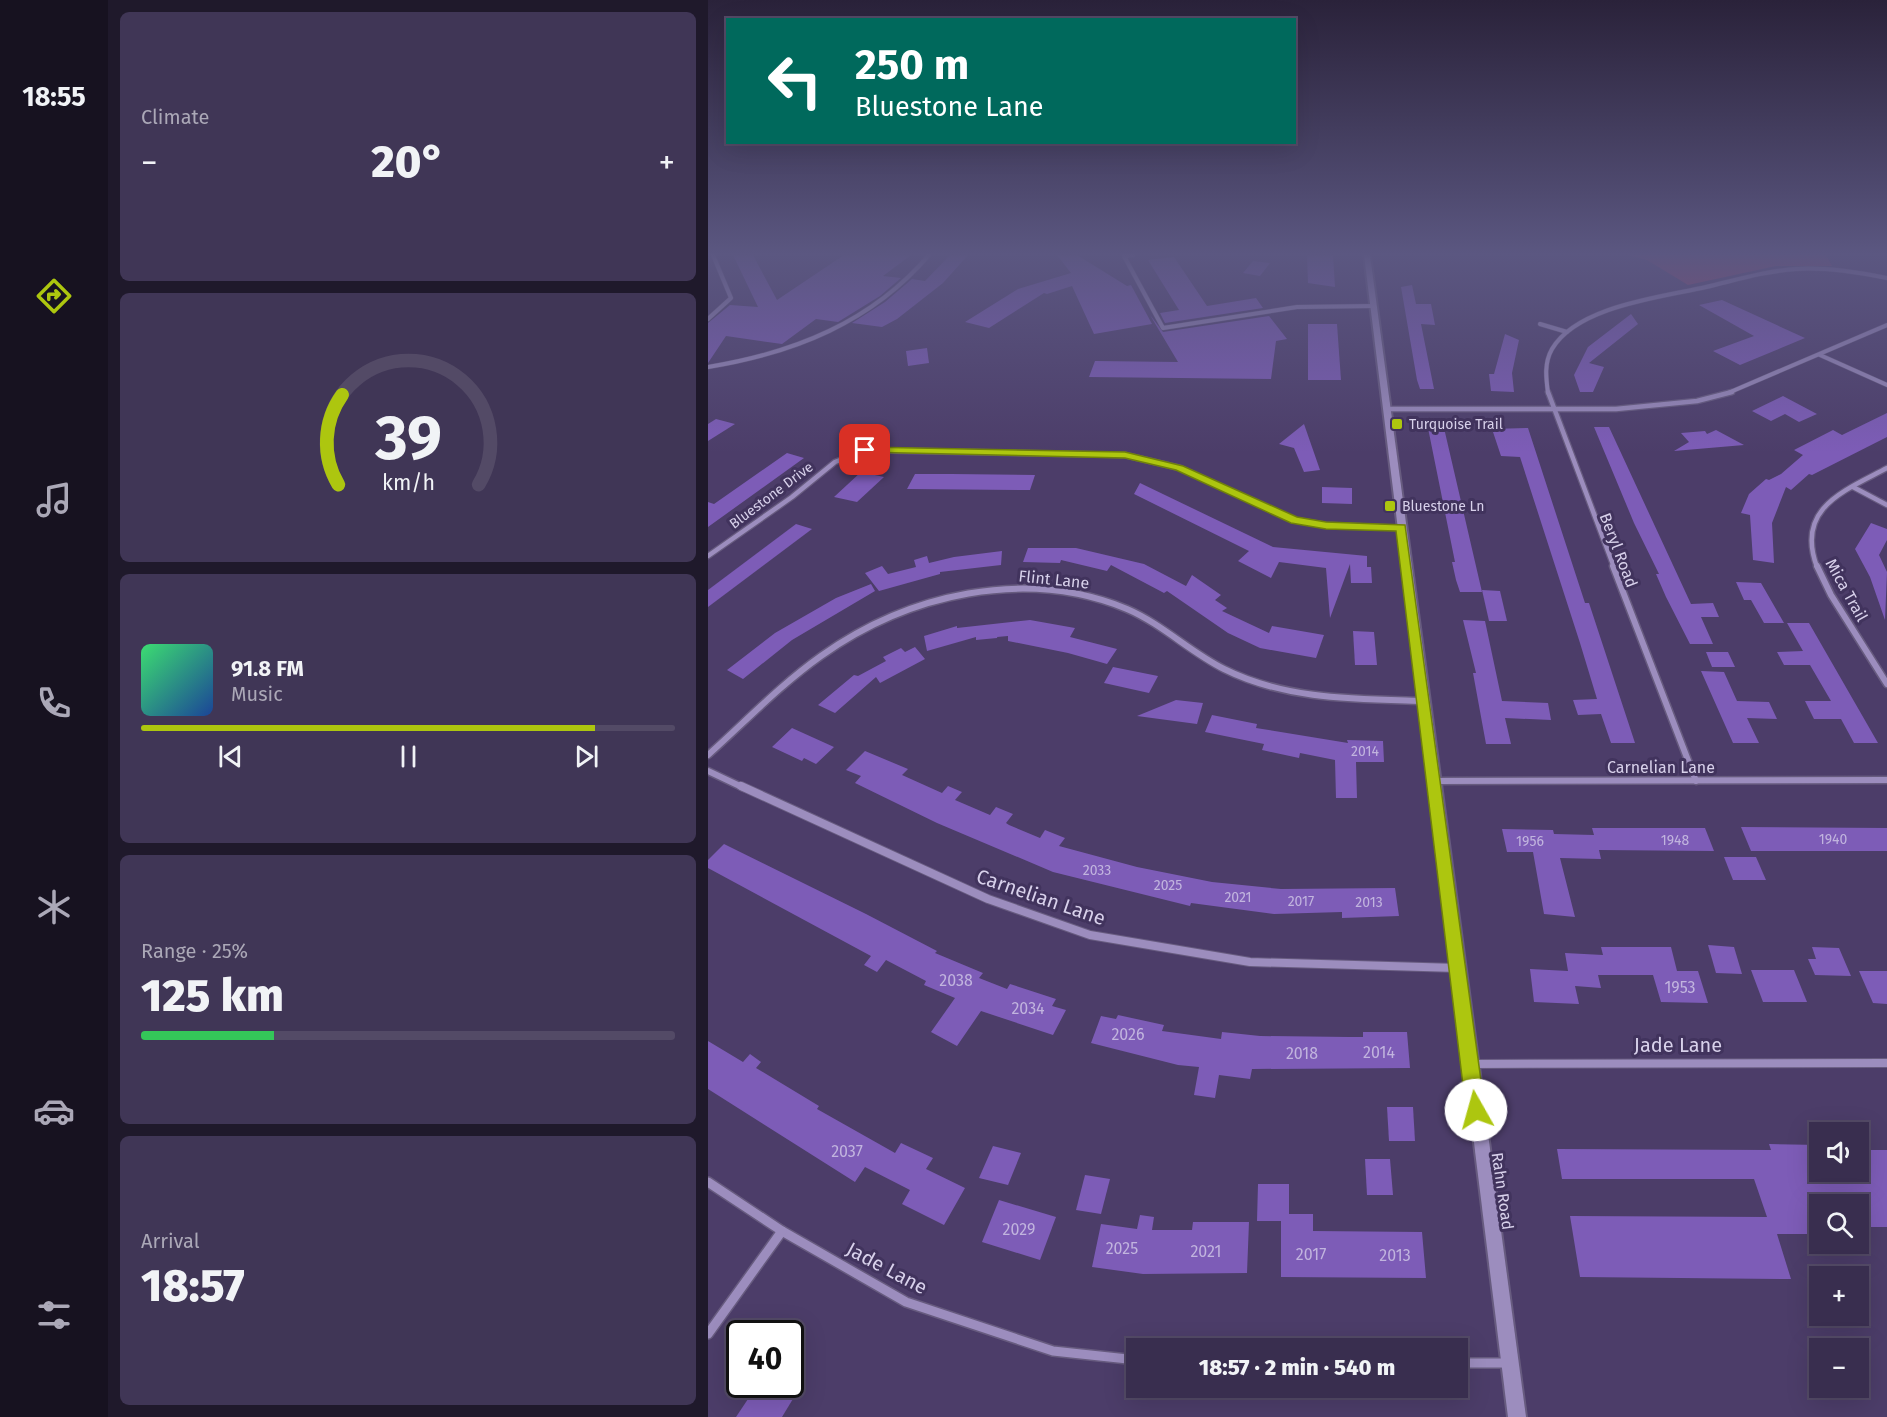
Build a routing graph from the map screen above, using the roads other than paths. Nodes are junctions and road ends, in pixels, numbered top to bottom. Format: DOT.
graph roads {
  1 [pos="848,321"];
  2 [pos="1159,321"];
  3 [pos="1207,321"];
  4 [pos="1375,321"];
  5 [pos="1585,321"];
  6 [pos="1540,324"];
  7 [pos="1887,325"];
  8 [pos="1567,332"];
  9 [pos="1820,354"];
  10 [pos="708,367"];
  11 [pos="1887,385"];
  12 [pos="1386,409"];
  13 [pos="1552,409"];
  14 [pos="1887,468"];
  15 [pos="1853,487"];
  16 [pos="1887,505"];
  17 [pos="1401,528"];
  18 [pos="708,556"];
  19 [pos="1887,684"];
  20 [pos="1424,701"];
  21 [pos="708,755"];
  22 [pos="708,771"];
  23 [pos="1887,780"];
  24 [pos="1435,781"];
  25 [pos="1696,781"];
  26 [pos="1457,968"];
  27 [pos="1887,1063"];
  28 [pos="1470,1064"];
  29 [pos="708,1182"];
  30 [pos="782,1231"];
  31 [pos="708,1334"];
  32 [pos="1126,1359"];
  33 [pos="1468,1363"];
  34 [pos="1510,1363"];
  35 [pos="1517,1417"];
  1 -- 10 [label="street"];
  2 -- 3 [label="street"];
  4 -- 12 [label="street, Rahn Road"];
  5 -- 8 [label="street, Beryl Road"];
  6 -- 8 [label="street"];
  7 -- 9 [label="street"];
  8 -- 13 [label="street, Beryl Road"];
  9 -- 11 [label="street"];
  9 -- 13 [label="street"];
  12 -- 13 [label="street"];
  12 -- 17 [label="street, Rahn Road"];
  13 -- 25 [label="street, Beryl Road"];
  14 -- 15 [label="street, Mica Trail"];
  15 -- 16 [label="street"];
  15 -- 19 [label="street, Mica Trail"];
  17 -- 18 [label="street, Bluestone Drive"];
  17 -- 20 [label="street, Rahn Road"];
  20 -- 21 [label="street, Flint Lane"];
  20 -- 24 [label="street, Rahn Road"];
  22 -- 26 [label="street, Carnelian Lane"];
  23 -- 25 [label="street, Carnelian Lane"];
  24 -- 25 [label="street, Carnelian Lane"];
  24 -- 26 [label="street, Rahn Road"];
  26 -- 28 [label="street, Rahn Road"];
  27 -- 28 [label="street, Jade Lane"];
  28 -- 34 [label="street, Rahn Road"];
  29 -- 30 [label="street, Jade Lane"];
  30 -- 31 [label="street"];
  30 -- 32 [label="street, Jade Lane"];
  33 -- 34 [label="street"];
  34 -- 35 [label="street, Rahn Road"];
}
